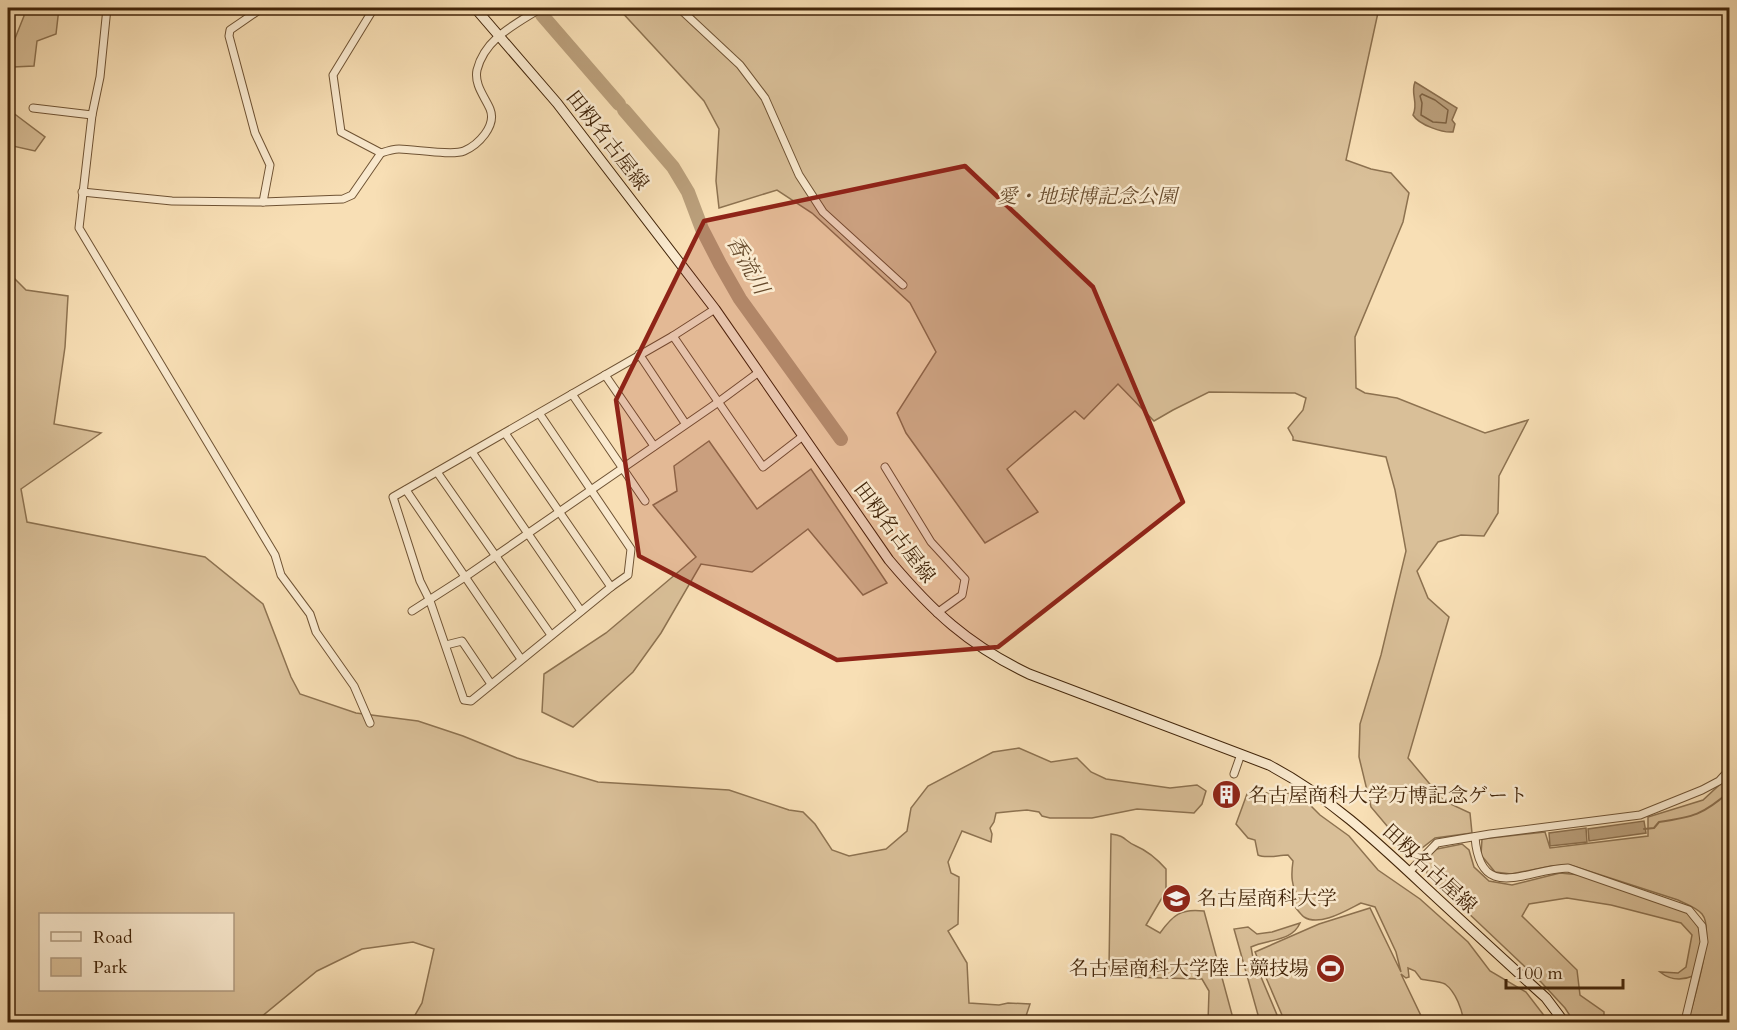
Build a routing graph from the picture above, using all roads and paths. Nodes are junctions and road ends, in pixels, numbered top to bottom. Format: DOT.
graph roads {
  1 [pos="107,8"];
  2 [pos="262,8"];
  3 [pos="374,8"];
  4 [pos="475,8"];
  5 [pos="541,8"];
  6 [pos="679,8"];
  7 [pos="498,35"];
  8 [pos="33,108"];
  9 [pos="92,115"];
  10 [pos="381,153"];
  11 [pos="82,192"];
  12 [pos="263,202"];
  13 [pos="903,285"];
  14 [pos="715,309"];
  15 [pos="673,336"];
  16 [pos="639,354"];
  17 [pos="759,372"];
  18 [pos="605,375"];
  19 [pos="572,394"];
  20 [pos="717,402"];
  21 [pos="539,413"];
  22 [pos="685,423"];
  23 [pos="505,433"];
  24 [pos="803,436"];
  25 [pos="654,446"];
  26 [pos="472,452"];
  27 [pos="885,467"];
  28 [pos="622,468"];
  29 [pos="437,472"];
  30 [pos="590,489"];
  31 [pos="406,490"];
  32 [pos="645,501"];
  33 [pos="559,512"];
  34 [pos="528,532"];
  35 [pos="496,555"];
  36 [pos="465,577"];
  37 [pos="611,587"];
  38 [pos="430,601"];
  39 [pos="412,611"];
  40 [pos="581,611"];
  41 [pos="937,613"];
  42 [pos="551,635"];
  43 [pos="446,645"];
  44 [pos="521,659"];
  45 [pos="491,684"];
  46 [pos="370,723"];
  47 [pos="1241,754"];
  48 [pos="1730,769"];
  49 [pos="1234,774"];
  50 [pos="1475,837"];
  51 [pos="1409,872"];
  52 [pos="1685,1021"];
  53 [pos="1564,1023"];
  1 -- 9 [label="street"];
  2 -- 12 [label="street"];
  3 -- 10 [label="street"];
  4 -- 7 [label="main road, 田籾名古屋線"];
  5 -- 7 [label="street"];
  6 -- 13 [label="street"];
  7 -- 10 [label="street"];
  7 -- 14 [label="main road, 田籾名古屋線"];
  8 -- 9 [label="street"];
  9 -- 11 [label="street"];
  10 -- 12 [label="street"];
  11 -- 12 [label="street"];
  11 -- 46 [label="street"];
  14 -- 15 [label="street"];
  14 -- 17 [label="main road, 田籾名古屋線"];
  15 -- 16 [label="street"];
  15 -- 20 [label="street"];
  16 -- 18 [label="street"];
  16 -- 22 [label="street"];
  17 -- 20 [label="street"];
  17 -- 24 [label="main road, 田籾名古屋線"];
  18 -- 19 [label="street"];
  18 -- 25 [label="street"];
  19 -- 21 [label="street"];
  19 -- 28 [label="street"];
  20 -- 22 [label="street"];
  20 -- 24 [label="street"];
  21 -- 23 [label="street"];
  21 -- 30 [label="street"];
  22 -- 25 [label="street"];
  23 -- 26 [label="street"];
  23 -- 33 [label="street"];
  24 -- 41 [label="main road, 田籾名古屋線"];
  25 -- 28 [label="street"];
  26 -- 29 [label="street"];
  26 -- 34 [label="street"];
  27 -- 41 [label="street"];
  28 -- 30 [label="street"];
  28 -- 32 [label="street"];
  29 -- 31 [label="street"];
  29 -- 35 [label="street"];
  30 -- 33 [label="street"];
  30 -- 37 [label="street"];
  31 -- 36 [label="street"];
  31 -- 38 [label="street"];
  33 -- 34 [label="street"];
  33 -- 37 [label="street"];
  34 -- 35 [label="street"];
  34 -- 40 [label="street"];
  35 -- 36 [label="street"];
  35 -- 42 [label="street"];
  36 -- 38 [label="street"];
  36 -- 44 [label="street"];
  37 -- 40 [label="street"];
  38 -- 39 [label="street"];
  38 -- 43 [label="street"];
  40 -- 42 [label="street"];
  41 -- 47 [label="main road, 田籾名古屋線"];
  42 -- 44 [label="street"];
  43 -- 45 [label="street"];
  43 -- 45 [label="street"];
  44 -- 45 [label="street"];
  47 -- 49 [label="street"];
  47 -- 51 [label="main road, 田籾名古屋線"];
  48 -- 50 [label="street"];
  50 -- 51 [label="street"];
  50 -- 52 [label="street"];
  51 -- 53 [label="main road, 田籾名古屋線"];
}
